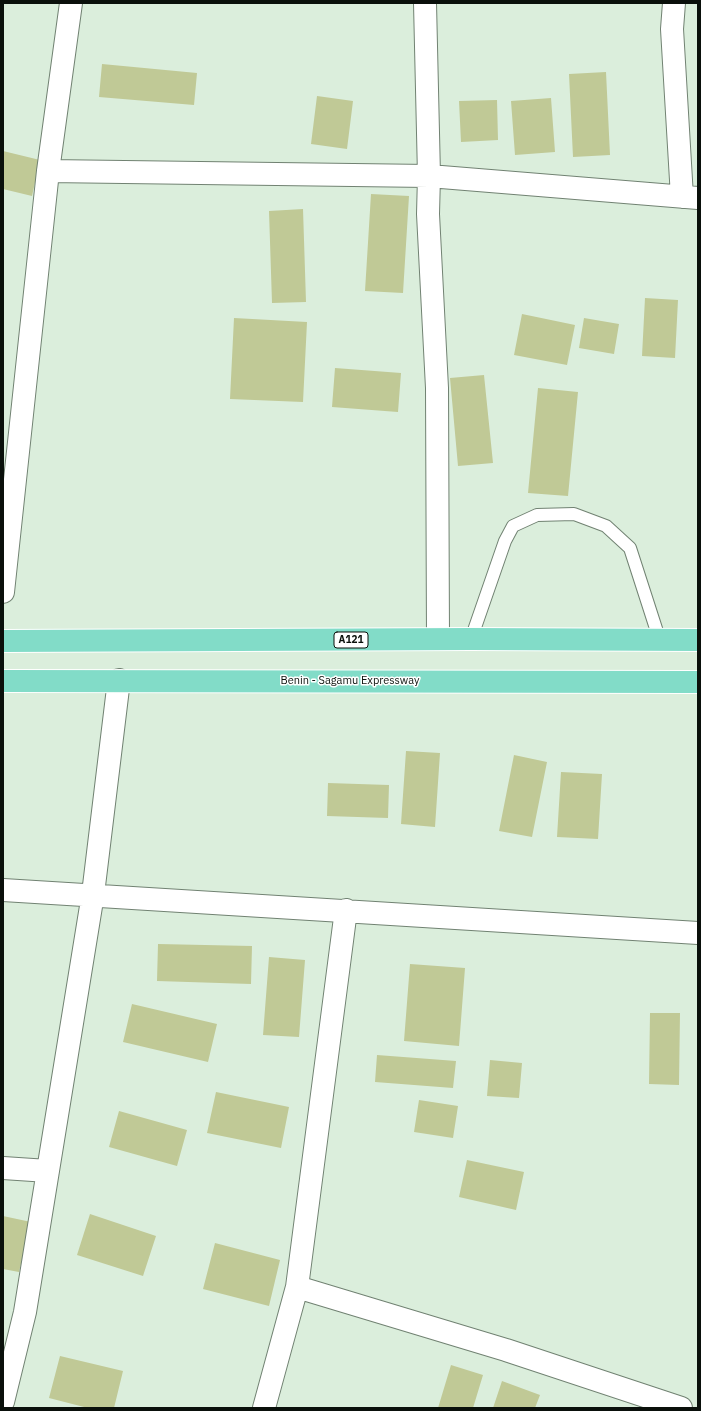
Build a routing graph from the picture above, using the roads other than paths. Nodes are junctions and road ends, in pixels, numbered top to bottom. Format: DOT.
graph roads {
  1 [pos="71,3"];
  2 [pos="425,3"];
  3 [pos="674,3"];
  4 [pos="48,171"];
  5 [pos="429,176"];
  6 [pos="690,197"];
  7 [pos="3,592"];
  8 [pos="438,639"];
  9 [pos="471,639"];
  10 [pos="698,640"];
  11 [pos="660,641"];
  12 [pos="3,642"];
  13 [pos="119,680"];
  14 [pos="3,681"];
  15 [pos="698,682"];
  16 [pos="3,890"];
  17 [pos="92,894"];
  18 [pos="346,910"];
  19 [pos="698,933"];
  20 [pos="3,1168"];
  21 [pos="48,1171"];
  22 [pos="297,1287"];
  23 [pos="3,1402"];
  24 [pos="264,1408"];
  25 [pos="681,1408"];
  1 -- 4 [label="street"];
  2 -- 5 [label="street"];
  3 -- 6 [label="street"];
  4 -- 5 [label="street"];
  4 -- 7 [label="street"];
  5 -- 6 [label="street"];
  5 -- 8 [label="street"];
  8 -- 9 [label="highway, A121"];
  8 -- 12 [label="highway, A121"];
  9 -- 11 [label="highway, A121"];
  9 -- 11 [label="lane"];
  10 -- 11 [label="highway, A121"];
  13 -- 14 [label="highway, Benin - Sagamu Expressway"];
  13 -- 15 [label="highway, Benin - Sagamu Expressway"];
  13 -- 17 [label="street"];
  16 -- 17 [label="street"];
  17 -- 18 [label="street"];
  17 -- 21 [label="street"];
  18 -- 19 [label="street"];
  18 -- 22 [label="street"];
  20 -- 21 [label="street"];
  21 -- 23 [label="street"];
  22 -- 24 [label="street"];
  22 -- 25 [label="street"];
}
